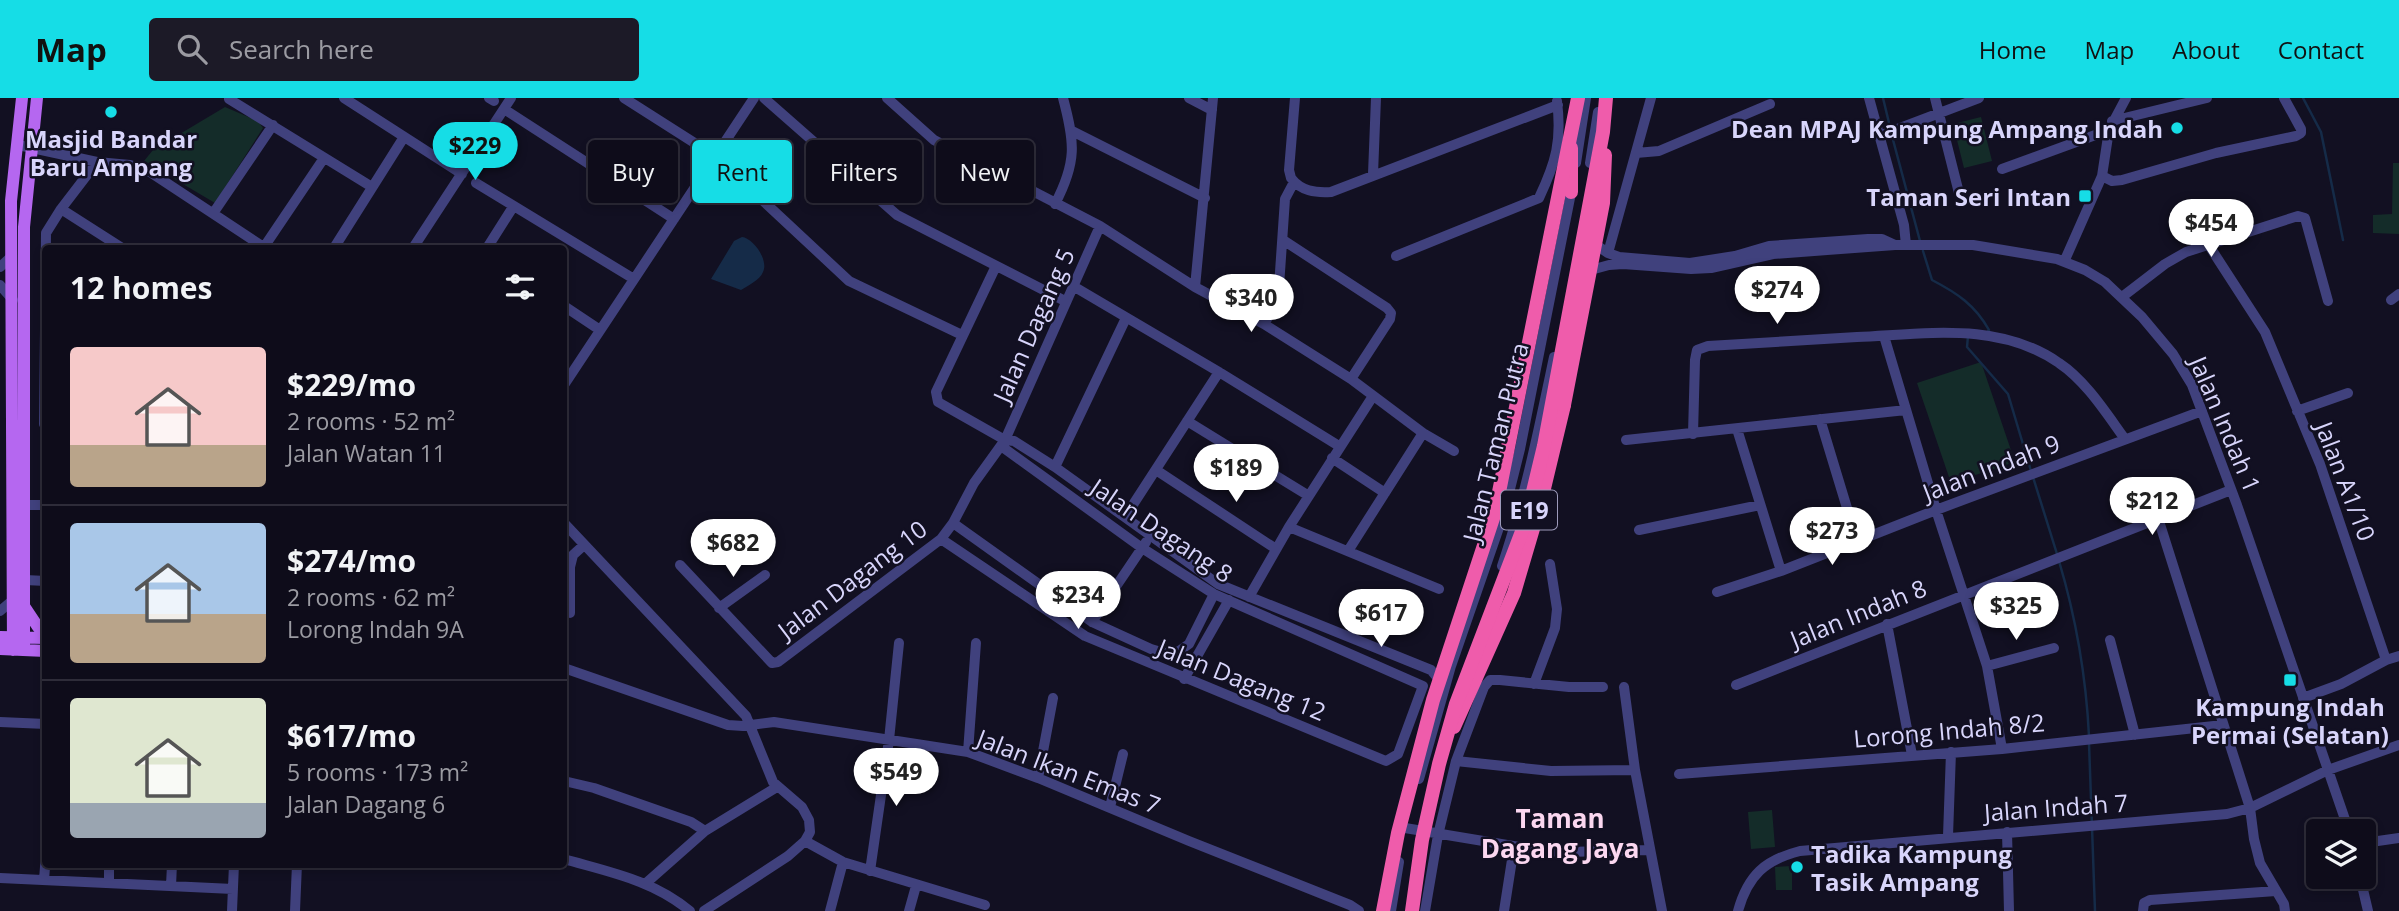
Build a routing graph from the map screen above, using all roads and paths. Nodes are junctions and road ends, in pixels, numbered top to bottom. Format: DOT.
graph roads {
  1 [pos="22,98"];
  2 [pos="37,98"];
  3 [pos="344,98"];
  4 [pos="512,98"];
  5 [pos="624,98"];
  6 [pos="754,98"];
  7 [pos="764,98"];
  8 [pos="887,98"];
  9 [pos="1063,98"];
  10 [pos="1189,98"];
  11 [pos="1213,98"];
  12 [pos="1295,98"];
  13 [pos="1376,98"];
  14 [pos="1578,98"];
  15 [pos="1586,98"];
  16 [pos="1599,98"];
  17 [pos="1606,98"];
  18 [pos="1651,98"];
  19 [pos="1869,98"];
  20 [pos="1935,98"];
  21 [pos="1979,98"];
  22 [pos="2126,98"];
  23 [pos="2207,98"];
  24 [pos="2284,98"];
  25 [pos="229,99"];
  26 [pos="1562,100"];
  27 [pos="1770,104"];
  28 [pos="504,109"];
  29 [pos="1212,110"];
  30 [pos="1938,113"];
  31 [pos="273,125"];
  32 [pos="2111,125"];
  33 [pos="1072,131"];
  34 [pos="1602,132"];
  35 [pos="1879,136"];
  36 [pos="404,137"];
  37 [pos="726,140"];
  38 [pos="692,141"];
  39 [pos="24,147"];
  40 [pos="1636,153"];
  41 [pos="324,158"];
  42 [pos="97,162"];
  43 [pos="2003,169"];
  44 [pos="462,174"];
  45 [pos="1373,174"];
  46 [pos="2102,176"];
  47 [pos="1294,182"];
  48 [pos="476,183"];
  49 [pos="372,187"];
  50 [pos="692,191"];
  51 [pos="1572,192"];
  52 [pos="1959,193"];
  53 [pos="1205,198"];
  54 [pos="765,203"];
  55 [pos="1055,204"];
  56 [pos="513,207"];
  57 [pos="61,209"];
  58 [pos="214,212"];
  59 [pos="674,219"];
  60 [pos="1100,226"];
  61 [pos="1580,231"];
  62 [pos="1283,240"];
  63 [pos="2208,244"];
  64 [pos="45,245"];
  65 [pos="117,245"];
  66 [pos="261,245"];
  67 [pos="267,245"];
  68 [pos="336,245"];
  69 [pos="414,245"];
  70 [pos="488,245"];
  71 [pos="1900,245"];
  72 [pos="1608,253"];
  73 [pos="12,256"];
  74 [pos="1396,256"];
  75 [pos="2064,261"];
  76 [pos="996,266"];
  77 [pos="0,267"];
  78 [pos="1570,277"];
  79 [pos="634,279"];
  80 [pos="0,285"];
  81 [pos="1073,286"];
  82 [pos="1195,287"];
  83 [pos="2122,297"];
  84 [pos="13,300"];
  85 [pos="1065,302"];
  86 [pos="2328,302"];
  87 [pos="567,308"];
  88 [pos="1126,318"];
  89 [pos="1264,324"];
  90 [pos="600,330"];
  91 [pos="962,335"];
  92 [pos="1884,336"];
  93 [pos="1219,372"];
  94 [pos="1351,379"];
  95 [pos="567,380"];
  96 [pos="2348,393"];
  97 [pos="1373,396"];
  98 [pos="1906,410"];
  99 [pos="2202,411"];
  100 [pos="2297,411"];
  101 [pos="1820,419"];
  102 [pos="1187,422"];
  103 [pos="25,424"];
  104 [pos="42,424"];
  105 [pos="1737,429"];
  106 [pos="1423,433"];
  107 [pos="1693,434"];
  108 [pos="2125,439"];
  109 [pos="1626,440"];
  110 [pos="1003,443"];
  111 [pos="1339,446"];
  112 [pos="1454,451"];
  113 [pos="1332,458"];
  114 [pos="1055,467"];
  115 [pos="1156,470"];
  116 [pos="2231,489"];
  117 [pos="1385,493"];
  118 [pos="1309,496"];
  119 [pos="25,505"];
  120 [pos="42,505"];
  121 [pos="1760,505"];
  122 [pos="1936,510"];
  123 [pos="1125,517"];
  124 [pos="1518,517"];
  125 [pos="2158,518"];
  126 [pos="953,523"];
  127 [pos="567,526"];
  128 [pos="1289,527"];
  129 [pos="1639,530"];
  130 [pos="1150,536"];
  131 [pos="941,539"];
  132 [pos="1857,541"];
  133 [pos="7,543"];
  134 [pos="584,545"];
  135 [pos="1142,548"];
  136 [pos="1276,549"];
  137 [pos="1348,551"];
  138 [pos="1549,564"];
  139 [pos="680,565"];
  140 [pos="1781,571"];
  141 [pos="765,575"];
  142 [pos="24,580"];
  143 [pos="42,581"];
  144 [pos="1439,589"];
  145 [pos="1717,592"];
  146 [pos="1965,593"];
  147 [pos="1214,594"];
  148 [pos="1250,597"];
  149 [pos="1229,600"];
  150 [pos="19,603"];
  151 [pos="719,608"];
  152 [pos="0,611"];
  153 [pos="570,612"];
  154 [pos="1091,622"];
  155 [pos="1886,624"];
  156 [pos="1497,631"];
  157 [pos="42,632"];
  158 [pos="42,637"];
  159 [pos="2110,640"];
  160 [pos="11,642"];
  161 [pos="899,643"];
  162 [pos="976,643"];
  163 [pos="2054,648"];
  164 [pos="42,650"];
  165 [pos="2399,656"];
  166 [pos="2386,660"];
  167 [pos="1451,666"];
  168 [pos="1987,666"];
  169 [pos="567,669"];
  170 [pos="1431,670"];
  171 [pos="1184,679"];
  172 [pos="1534,684"];
  173 [pos="1736,685"];
  174 [pos="1423,686"];
  175 [pos="1603,687"];
  176 [pos="1624,687"];
  177 [pos="1445,690"];
  178 [pos="1053,698"];
  179 [pos="2303,698"];
  180 [pos="0,722"];
  181 [pos="42,724"];
  182 [pos="751,724"];
  183 [pos="2223,724"];
  184 [pos="2135,735"];
  185 [pos="889,740"];
  186 [pos="2399,745"];
  187 [pos="2002,749"];
  188 [pos="968,752"];
  189 [pos="1951,752"];
  190 [pos="1123,754"];
  191 [pos="1912,755"];
  192 [pos="1456,761"];
  193 [pos="1438,764"];
  194 [pos="1635,770"];
  195 [pos="2328,770"];
  196 [pos="1679,774"];
  197 [pos="1038,778"];
  198 [pos="567,782"];
  199 [pos="777,787"];
  200 [pos="1110,807"];
  201 [pos="2250,808"];
  202 [pos="2345,819"];
  203 [pos="1405,828"];
  204 [pos="705,831"];
  205 [pos="1419,831"];
  206 [pos="2007,832"];
  207 [pos="1438,835"];
  208 [pos="1948,836"];
  209 [pos="2399,838"];
  210 [pos="805,841"];
  211 [pos="2376,842"];
  212 [pos="1514,848"];
  213 [pos="1650,850"];
  214 [pos="567,860"];
  215 [pos="843,862"];
  216 [pos="45,868"];
  217 [pos="109,868"];
  218 [pos="172,868"];
  219 [pos="234,868"];
  220 [pos="297,868"];
  221 [pos="870,870"];
  222 [pos="0,878"];
  223 [pos="44,880"];
  224 [pos="109,883"];
  225 [pos="645,884"];
  226 [pos="171,886"];
  227 [pos="916,886"];
  228 [pos="233,889"];
  229 [pos="2363,889"];
  230 [pos="2276,891"];
  231 [pos="985,905"];
  232 [pos="829,910"];
  233 [pos="232,911"];
  234 [pos="295,911"];
  235 [pos="690,911"];
  236 [pos="704,911"];
  237 [pos="909,911"];
  238 [pos="1359,911"];
  239 [pos="1383,911"];
  240 [pos="1391,911"];
  241 [pos="1405,911"];
  242 [pos="1412,911"];
  243 [pos="1426,911"];
  244 [pos="1504,911"];
  245 [pos="1662,911"];
  246 [pos="1738,911"];
  247 [pos="2009,911"];
  248 [pos="2143,911"];
  249 [pos="2285,911"];
  250 [pos="2368,911"];
  1 -- 39 [label="main road"];
  2 -- 39 [label="main road"];
  3 -- 36 [label="street"];
  4 -- 28 [label="street"];
  5 -- 38 [label="street"];
  6 -- 37 [label="street"];
  7 -- 76 [label="street"];
  8 -- 55 [label="street"];
  9 -- 33 [label="street"];
  10 -- 29 [label="street"];
  11 -- 29 [label="street"];
  12 -- 47 [label="street"];
  13 -- 45 [label="street"];
  14 -- 239 [label="highway, E19, bridge"];
  15 -- 51 [label="street, Jalan Taman Putra"];
  16 -- 61 [label="street, Jalan Taman Putra"];
  17 -- 34 [label="highway, E19, bridge"];
  18 -- 40 [label="street"];
  19 -- 35 [label="street"];
  20 -- 30 [label="street"];
  21 -- 30 [label="street"];
  22 -- 32 [label="street"];
  23 -- 32 [label="street"];
  24 -- 46 [label="street"];
  25 -- 31 [label="street"];
  26 -- 45 [label="street"];
  26 -- 51 [label="highway"];
  26 -- 74 [label="street"];
  27 -- 40 [label="street"];
  28 -- 44 [label="street"];
  28 -- 59 [label="street"];
  29 -- 53 [label="street"];
  30 -- 35 [label="street"];
  30 -- 52 [label="street"];
  31 -- 41 [label="street"];
  31 -- 58 [label="street"];
  32 -- 43 [label="street"];
  32 -- 46 [label="street"];
  33 -- 53 [label="street"];
  33 -- 55 [label="street"];
  34 -- 156 [label="highway, bridge"];
  34 -- 242 [label="highway, E19, bridge"];
  35 -- 71 [label="street"];
  36 -- 44 [label="street"];
  36 -- 49 [label="street"];
  39 -- 42 [label="street"];
  39 -- 73 [label="main road"];
  39 -- 103 [label="main road"];
  40 -- 72 [label="street"];
  41 -- 49 [label="street"];
  41 -- 67 [label="street"];
  42 -- 57 [label="street"];
  42 -- 58 [label="street"];
  44 -- 69 [label="street"];
  45 -- 47 [label="street"];
  46 -- 75 [label="street"];
  47 -- 62 [label="street"];
  48 -- 56 [label="street"];
  49 -- 68 [label="street"];
  50 -- 59 [label="street"];
  51 -- 167 [label="street, Jalan Taman Putra"];
  53 -- 82 [label="street"];
  54 -- 91 [label="street"];
  55 -- 60 [label="street"];
  56 -- 70 [label="street"];
  56 -- 79 [label="street"];
  57 -- 64 [label="street"];
  57 -- 65 [label="street"];
  58 -- 66 [label="street"];
  59 -- 79 [label="street"];
  60 -- 81 [label="street, Jalan Dagang 5"];
  60 -- 82 [label="street"];
  61 -- 72 [label="street, Jalan Indah 1"];
  61 -- 78 [label="street, Jalan Taman Putra"];
  62 -- 89 [label="street"];
  62 -- 94 [label="street"];
  63 -- 83 [label="street"];
  63 -- 86 [label="street"];
  63 -- 100 [label="street, Jalan A1/10"];
  71 -- 72 [label="street, Jalan Indah 1"];
  71 -- 75 [label="street, Jalan Indah 1"];
  71 -- 78 [label="street, Jalan Indah 1"];
  73 -- 77 [label="street"];
  73 -- 84 [label="main road"];
  75 -- 83 [label="street, Jalan Indah 1"];
  76 -- 85 [label="street"];
  76 -- 91 [label="street"];
  78 -- 124 [label="street, Jalan Taman Putra"];
  79 -- 90 [label="street"];
  80 -- 84 [label="street"];
  81 -- 85 [label="street, Jalan Dagang 5"];
  81 -- 88 [label="street"];
  82 -- 89 [label="street"];
  83 -- 99 [label="street, Jalan Indah 1"];
  84 -- 133 [label="main road"];
  85 -- 110 [label="street, Jalan Dagang 5"];
  87 -- 90 [label="street"];
  88 -- 93 [label="street"];
  88 -- 114 [label="street"];
  89 -- 94 [label="street"];
  90 -- 95 [label="street"];
  91 -- 110 [label="street"];
  92 -- 98 [label="street"];
  92 -- 107 [label="street"];
  92 -- 108 [label="street"];
  93 -- 102 [label="street"];
  93 -- 111 [label="street"];
  94 -- 97 [label="street"];
  96 -- 100 [label="street"];
  97 -- 106 [label="street"];
  97 -- 111 [label="street"];
  98 -- 101 [label="street"];
  98 -- 122 [label="street"];
  99 -- 108 [label="street, Jalan Indah 9"];
  99 -- 116 [label="street, Jalan Indah 1"];
  100 -- 166 [label="street, Jalan A1/10"];
  101 -- 105 [label="street"];
  101 -- 132 [label="street"];
  102 -- 115 [label="street"];
  102 -- 118 [label="street"];
  103 -- 104 [label="street"];
  103 -- 119 [label="main road"];
  105 -- 107 [label="street"];
  105 -- 121 [label="street"];
  106 -- 112 [label="street"];
  106 -- 117 [label="street"];
  107 -- 109 [label="street"];
  108 -- 122 [label="street, Jalan Indah 9"];
  110 -- 114 [label="street"];
  110 -- 126 [label="street, Jalan Dagang 10"];
  110 -- 135 [label="street, Jalan Dagang 8"];
  111 -- 113 [label="street"];
  113 -- 117 [label="street"];
  113 -- 118 [label="street"];
  114 -- 123 [label="street"];
  115 -- 123 [label="street"];
  115 -- 136 [label="street"];
  116 -- 125 [label="street, Jalan Indah 8"];
  116 -- 179 [label="street, Jalan Indah 1"];
  117 -- 137 [label="street"];
  118 -- 128 [label="street"];
  119 -- 120 [label="street"];
  119 -- 142 [label="main road"];
  121 -- 129 [label="street"];
  121 -- 140 [label="street"];
  122 -- 132 [label="street, Jalan Indah 9"];
  122 -- 146 [label="street"];
  123 -- 130 [label="street"];
  124 -- 156 [label="highway"];
  124 -- 193 [label="street, Jalan Taman Putra"];
  125 -- 146 [label="street, Jalan Indah 8"];
  125 -- 183 [label="street"];
  126 -- 131 [label="street, Jalan Dagang 10"];
  126 -- 154 [label="street, Jalan Dagang 10"];
  127 -- 134 [label="street"];
  128 -- 136 [label="street"];
  128 -- 137 [label="street"];
  130 -- 135 [label="street"];
  130 -- 148 [label="street"];
  131 -- 151 [label="street, Jalan Dagang 10"];
  131 -- 171 [label="street, Jalan Dagang 12"];
  132 -- 140 [label="street, Jalan Indah 9"];
  133 -- 150 [label="main road"];
  134 -- 153 [label="street"];
  134 -- 182 [label="street"];
  135 -- 147 [label="street, Jalan Dagang 8"];
  135 -- 154 [label="street"];
  136 -- 148 [label="street"];
  137 -- 144 [label="street"];
  138 -- 172 [label="street"];
  139 -- 151 [label="street"];
  140 -- 145 [label="street, Jalan Indah 9"];
  141 -- 151 [label="street"];
  142 -- 143 [label="street"];
  142 -- 150 [label="main road"];
  146 -- 155 [label="street, Jalan Indah 8"];
  146 -- 168 [label="street"];
  147 -- 149 [label="street, Jalan Dagang 8"];
  147 -- 154 [label="street, Jalan Dagang 10"];
  148 -- 170 [label="street"];
  149 -- 171 [label="street"];
  149 -- 174 [label="street, Jalan Dagang 8"];
  150 -- 152 [label="street"];
  150 -- 157 [label="main road"];
  150 -- 160 [label="main road"];
  150 -- 160 [label="main road"];
  155 -- 173 [label="street, Jalan Indah 8"];
  155 -- 191 [label="street"];
  156 -- 193 [label="highway"];
  158 -- 160 [label="main road"];
  159 -- 184 [label="street"];
  160 -- 164 [label="main road"];
  161 -- 185 [label="street"];
  162 -- 188 [label="street"];
  163 -- 168 [label="street"];
  165 -- 166 [label="street"];
  166 -- 179 [label="street"];
  167 -- 170 [label="street"];
  167 -- 177 [label="street, Jalan Taman Putra"];
  168 -- 187 [label="street"];
  169 -- 182 [label="street, Jalan Ikan Emas 7"];
  170 -- 177 [label="street"];
  171 -- 174 [label="street, Jalan Dagang 12"];
  172 -- 175 [label="street"];
  172 -- 192 [label="street"];
  176 -- 194 [label="street"];
  177 -- 203 [label="street, Jalan Taman Putra"];
  178 -- 197 [label="street"];
  179 -- 195 [label="street, Jalan Indah 1"];
  180 -- 181 [label="street"];
  182 -- 185 [label="street, Jalan Ikan Emas 7"];
  182 -- 199 [label="street"];
  183 -- 184 [label="street, Lorong Indah 8/2"];
  183 -- 201 [label="street"];
  184 -- 187 [label="street, Lorong Indah 8/2"];
  185 -- 188 [label="street, Jalan Ikan Emas 7"];
  185 -- 221 [label="street"];
  186 -- 195 [label="street, Jalan Indah 7"];
  187 -- 189 [label="street, Lorong Indah 8/2"];
  188 -- 197 [label="street, Jalan Ikan Emas 7"];
  189 -- 191 [label="street, Lorong Indah 8/2"];
  189 -- 208 [label="street"];
  190 -- 200 [label="street"];
  191 -- 196 [label="street, Lorong Indah 8/2"];
  192 -- 194 [label="street"];
  192 -- 207 [label="street"];
  193 -- 205 [label="street, Jalan Taman Putra"];
  194 -- 213 [label="street"];
  195 -- 201 [label="street, Jalan Indah 7"];
  195 -- 202 [label="street, Jalan Indah 1"];
  197 -- 200 [label="street, Jalan Ikan Emas 7"];
  198 -- 204 [label="street"];
  199 -- 204 [label="street"];
  199 -- 210 [label="street"];
  200 -- 238 [label="street, Jalan Ikan Emas 7"];
  201 -- 206 [label="street, Jalan Indah 7"];
  201 -- 230 [label="street"];
  203 -- 205 [label="street"];
  203 -- 240 [label="street, Jalan Taman Putra"];
  204 -- 225 [label="street"];
  205 -- 207 [label="street"];
  205 -- 241 [label="street, Jalan Taman Putra"];
  206 -- 208 [label="street, Jalan Indah 7"];
  206 -- 247 [label="street"];
  207 -- 212 [label="street"];
  207 -- 243 [label="street"];
  208 -- 246 [label="street, Jalan Indah 7"];
  209 -- 211 [label="street"];
  210 -- 215 [label="street"];
  210 -- 236 [label="street"];
  212 -- 213 [label="street"];
  212 -- 244 [label="street"];
  213 -- 245 [label="street"];
  214 -- 225 [label="street"];
  215 -- 221 [label="street"];
  215 -- 232 [label="street"];
  216 -- 223 [label="street"];
  217 -- 224 [label="street"];
  218 -- 226 [label="street"];
  219 -- 228 [label="street"];
  220 -- 234 [label="street"];
  221 -- 227 [label="street"];
  222 -- 223 [label="street"];
  223 -- 224 [label="street"];
  224 -- 226 [label="street"];
  225 -- 235 [label="street"];
  226 -- 228 [label="street"];
  227 -- 231 [label="street"];
  227 -- 237 [label="street"];
  228 -- 233 [label="street"];
  229 -- 250 [label="street"];
  230 -- 248 [label="street"];
  230 -- 249 [label="street"];
}
